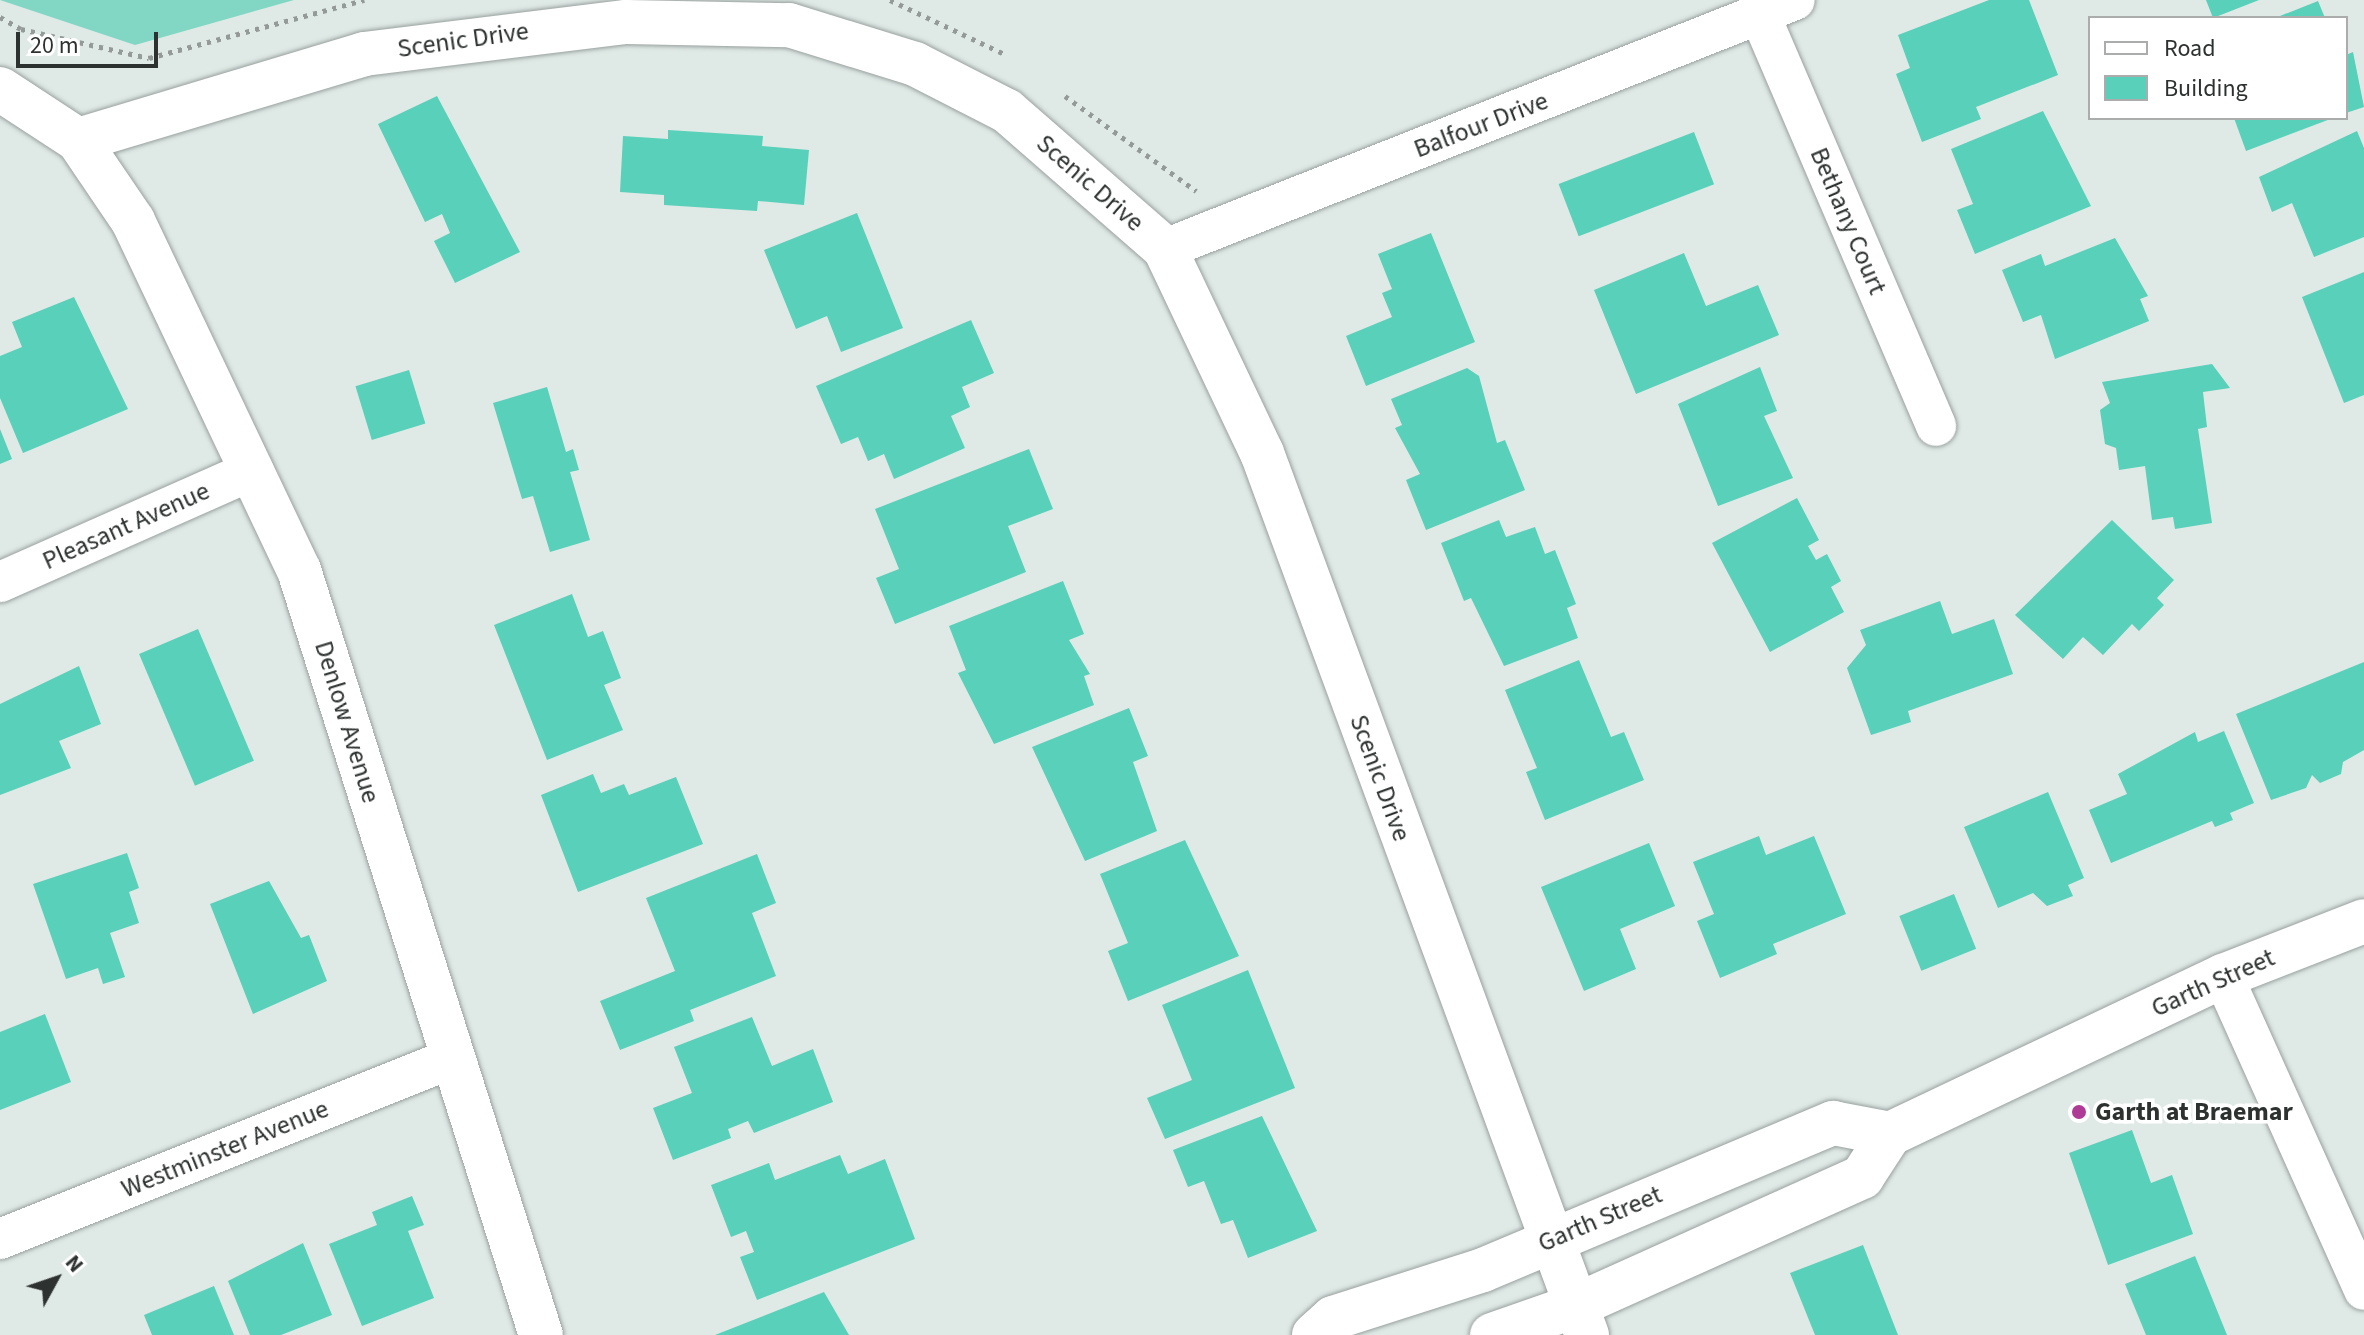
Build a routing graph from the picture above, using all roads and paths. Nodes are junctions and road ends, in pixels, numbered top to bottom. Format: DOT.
graph roads {
  1 [pos="364,0"];
  2 [pos="1778,8"];
  3 [pos="0,17"];
  4 [pos="0,89"];
  5 [pos="78,140"];
  6 [pos="1165,249"];
  7 [pos="1936,426"];
  8 [pos="253,470"];
  9 [pos="0,582"];
  10 [pos="2364,921"];
  11 [pos="2223,976"];
  12 [pos="449,1059"];
  13 [pos="1890,1134"];
  14 [pos="0,1239"];
  15 [pos="1551,1239"];
  16 [pos="2364,1290"];
  17 [pos="1581,1320"];
  18 [pos="541,1335"];
  19 [pos="1314,1335"];
  20 [pos="1492,1335"];
  1 -- 3 [label="path"];
  2 -- 6 [label="street, Balfour Drive"];
  2 -- 7 [label="street, Bethany Court"];
  4 -- 5 [label="street"];
  5 -- 6 [label="street, Scenic Drive"];
  5 -- 8 [label="street, Denlow Avenue"];
  6 -- 15 [label="street, Scenic Drive"];
  8 -- 9 [label="street, Pleasant Avenue"];
  8 -- 12 [label="street, Denlow Avenue"];
  10 -- 11 [label="street, Garth Street"];
  11 -- 13 [label="street, Garth Street"];
  11 -- 16 [label="street"];
  12 -- 14 [label="street, Westminster Avenue"];
  12 -- 18 [label="street, Denlow Avenue"];
  13 -- 15 [label="street, Garth Street"];
  13 -- 17 [label="street"];
  15 -- 17 [label="street, Scenic Drive"];
  15 -- 19 [label="street, Garth Street"];
  17 -- 20 [label="street"];
}
